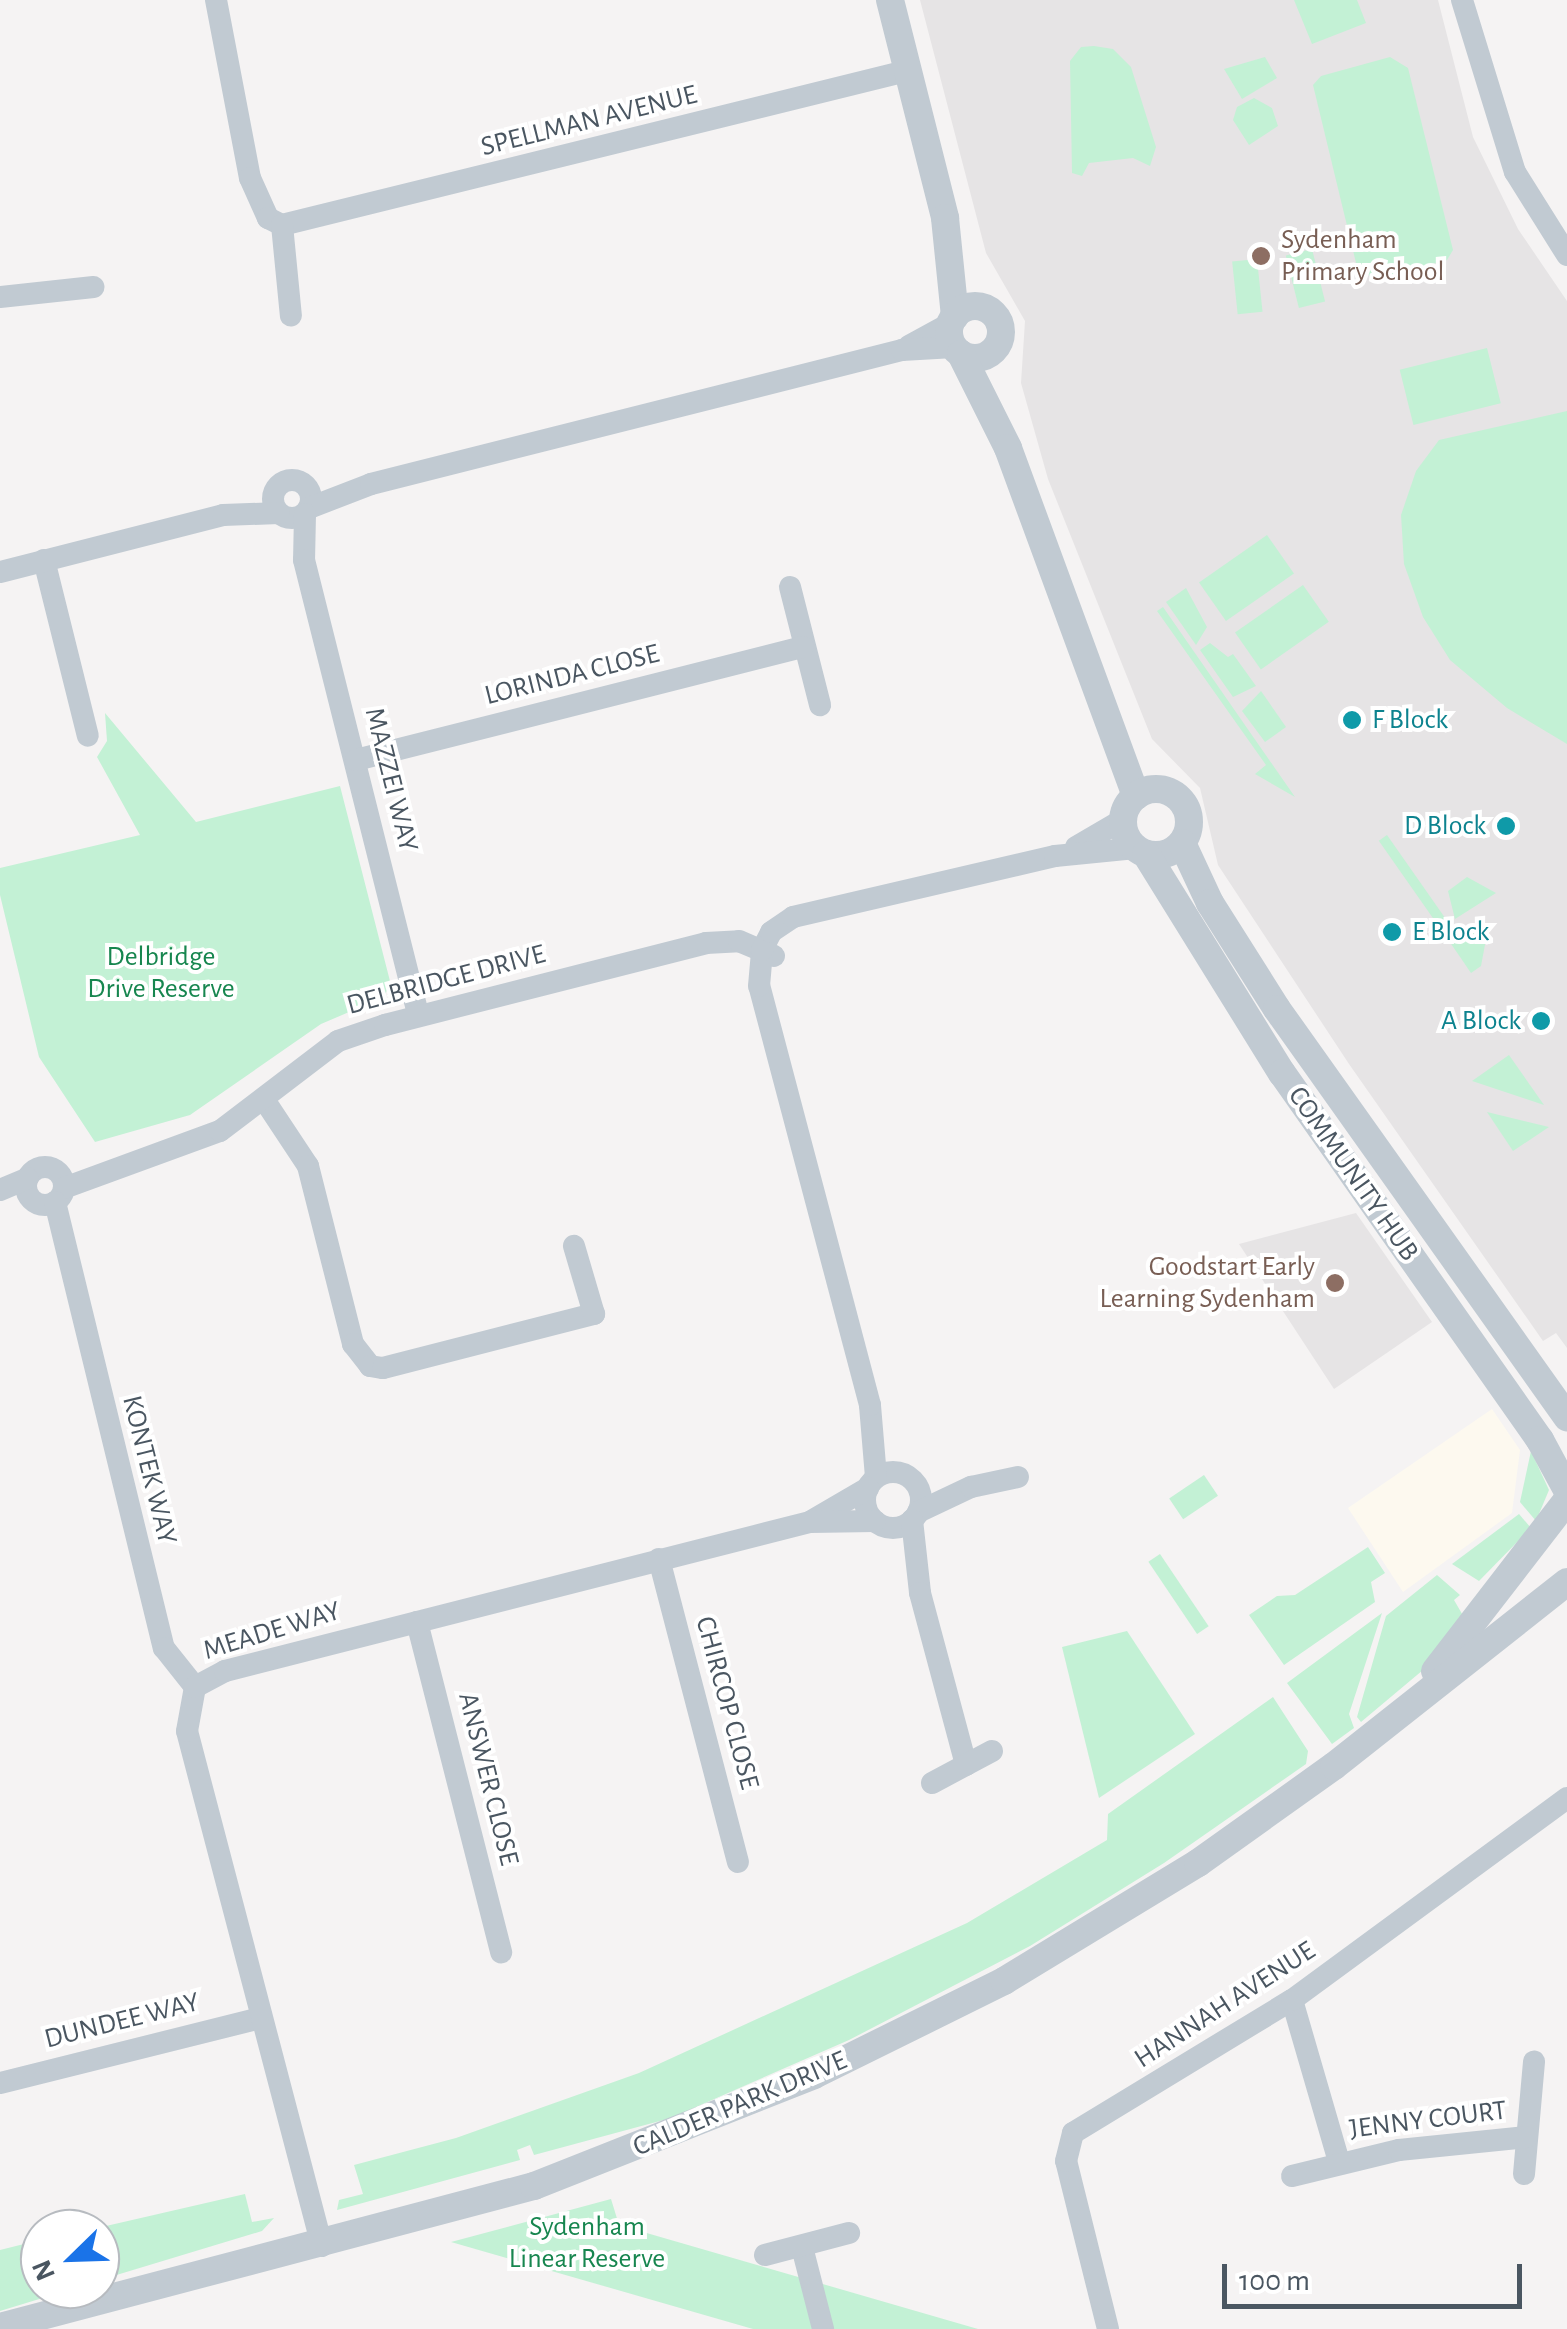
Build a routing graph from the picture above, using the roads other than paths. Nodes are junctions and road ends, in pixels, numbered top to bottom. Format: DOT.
graph roads {
  1 [pos="216,0"];
  2 [pos="890,0"];
  3 [pos="1462,0"];
  4 [pos="910,70"];
  5 [pos="945,218"];
  6 [pos="282,225"];
  7 [pos="1565,250"];
  8 [pos="93,287"];
  9 [pos="0,297"];
  10 [pos="984,308"];
  11 [pos="292,316"];
  12 [pos="955,335"];
  13 [pos="995,349"];
  14 [pos="1008,448"];
  15 [pos="304,484"];
  16 [pos="371,484"];
  17 [pos="279,486"];
  18 [pos="294,512"];
  19 [pos="224,516"];
  20 [pos="44,560"];
  21 [pos="0,572"];
  22 [pos="790,587"];
  23 [pos="803,647"];
  24 [pos="820,705"];
  25 [pos="88,736"];
  26 [pos="356,760"];
  27 [pos="1139,801"];
  28 [pos="1182,843"];
  29 [pos="1141,851"];
  30 [pos="1055,856"];
  31 [pos="768,953"];
  32 [pos="418,1014"];
  33 [pos="266,1101"];
  34 [pos="1377,1151"];
  35 [pos="1349,1170"];
  36 [pos="44,1189"];
  37 [pos="0,1193"];
  38 [pos="574,1246"];
  39 [pos="1484,1304"];
  40 [pos="1457,1323"];
  41 [pos="870,1406"];
  42 [pos="1567,1417"];
  43 [pos="907,1476"];
  44 [pos="1018,1477"];
  45 [pos="872,1483"];
  46 [pos="972,1487"];
  47 [pos="1567,1490"];
  48 [pos="1567,1500"];
  49 [pos="915,1516"];
  50 [pos="810,1522"];
  51 [pos="881,1524"];
  52 [pos="659,1559"];
  53 [pos="1567,1582"];
  54 [pos="920,1594"];
  55 [pos="418,1622"];
  56 [pos="196,1687"];
  57 [pos="1404,1712"];
  58 [pos="992,1751"];
  59 [pos="966,1765"];
  60 [pos="932,1783"];
  61 [pos="1567,1798"];
  62 [pos="738,1862"];
  63 [pos="501,1952"];
  64 [pos="1292,2000"];
  65 [pos="260,2018"];
  66 [pos="1534,2061"];
  67 [pos="0,2083"];
  68 [pos="1526,2137"];
  69 [pos="1338,2162"];
  70 [pos="1524,2174"];
  71 [pos="1292,2176"];
  72 [pos="849,2233"];
  73 [pos="322,2246"];
  74 [pos="802,2247"];
  75 [pos="765,2255"];
  76 [pos="0,2328"];
  77 [pos="823,2329"];
  78 [pos="1108,2329"];
  1 -- 6 [label="street"];
  2 -- 4 [label="street"];
  3 -- 7 [label="street"];
  4 -- 5 [label="street"];
  4 -- 6 [label="street, SPELLMAN AVENUE"];
  5 -- 10 [label="street"];
  5 -- 12 [label="street"];
  6 -- 11 [label="street"];
  8 -- 9 [label="street"];
  10 -- 12 [label="street"];
  10 -- 13 [label="street"];
  12 -- 13 [label="street"];
  12 -- 14 [label="street"];
  12 -- 16 [label="street"];
  13 -- 14 [label="street"];
  14 -- 27 [label="street"];
  15 -- 16 [label="street"];
  15 -- 17 [label="street"];
  15 -- 18 [label="street"];
  16 -- 18 [label="street"];
  17 -- 18 [label="street"];
  17 -- 19 [label="street"];
  18 -- 19 [label="street"];
  18 -- 26 [label="street, MAZZEI WAY"];
  19 -- 20 [label="street"];
  20 -- 21 [label="street"];
  20 -- 25 [label="street"];
  22 -- 23 [label="street"];
  23 -- 24 [label="street"];
  23 -- 26 [label="street, LORINDA CLOSE"];
  26 -- 32 [label="street, MAZZEI WAY"];
  27 -- 28 [label="street"];
  27 -- 29 [label="street"];
  27 -- 30 [label="street"];
  28 -- 29 [label="street"];
  28 -- 34 [label="street, COMMUNITY HUB"];
  29 -- 30 [label="street"];
  29 -- 35 [label="street, COMMUNITY HUB"];
  30 -- 31 [label="street"];
  31 -- 32 [label="street, DELBRIDGE DRIVE"];
  31 -- 41 [label="street"];
  32 -- 33 [label="street, DELBRIDGE DRIVE"];
  33 -- 36 [label="street, DELBRIDGE DRIVE"];
  33 -- 38 [label="street"];
  34 -- 35 [label="street"];
  34 -- 39 [label="street, COMMUNITY HUB"];
  35 -- 40 [label="street, COMMUNITY HUB"];
  36 -- 37 [label="street, DELBRIDGE DRIVE"];
  36 -- 56 [label="street, KONTEK WAY"];
  39 -- 40 [label="street"];
  39 -- 42 [label="street, COMMUNITY HUB"];
  40 -- 47 [label="street, COMMUNITY HUB"];
  41 -- 43 [label="street"];
  41 -- 45 [label="street"];
  43 -- 45 [label="street"];
  43 -- 46 [label="street"];
  43 -- 49 [label="street"];
  44 -- 46 [label="street"];
  45 -- 50 [label="street, MEADE WAY"];
  45 -- 51 [label="street"];
  46 -- 49 [label="street"];
  48 -- 57 [label="street, CALDER PARK DRIVE"];
  49 -- 51 [label="street"];
  49 -- 54 [label="street"];
  50 -- 51 [label="street, MEADE WAY"];
  50 -- 52 [label="street, MEADE WAY"];
  51 -- 54 [label="street"];
  52 -- 55 [label="street, MEADE WAY"];
  52 -- 62 [label="street, CHIRCOP CLOSE"];
  53 -- 57 [label="street, CALDER PARK DRIVE"];
  54 -- 59 [label="street"];
  55 -- 56 [label="street, MEADE WAY"];
  55 -- 63 [label="street, ANSWER CLOSE"];
  56 -- 65 [label="street, MEADE WAY"];
  57 -- 73 [label="street, CALDER PARK DRIVE"];
  58 -- 59 [label="street"];
  59 -- 60 [label="street"];
  61 -- 64 [label="street, HANNAH AVENUE"];
  64 -- 69 [label="street, JENNY COURT"];
  64 -- 78 [label="street, HANNAH AVENUE"];
  65 -- 67 [label="street, DUNDEE WAY"];
  65 -- 73 [label="street, MEADE WAY"];
  66 -- 68 [label="street, JENNY COURT"];
  68 -- 69 [label="street, JENNY COURT"];
  68 -- 70 [label="street, JENNY COURT"];
  69 -- 71 [label="street, JENNY COURT"];
  72 -- 74 [label="street"];
  73 -- 76 [label="street, CALDER PARK DRIVE"];
  74 -- 75 [label="street"];
  74 -- 77 [label="street"];
}
